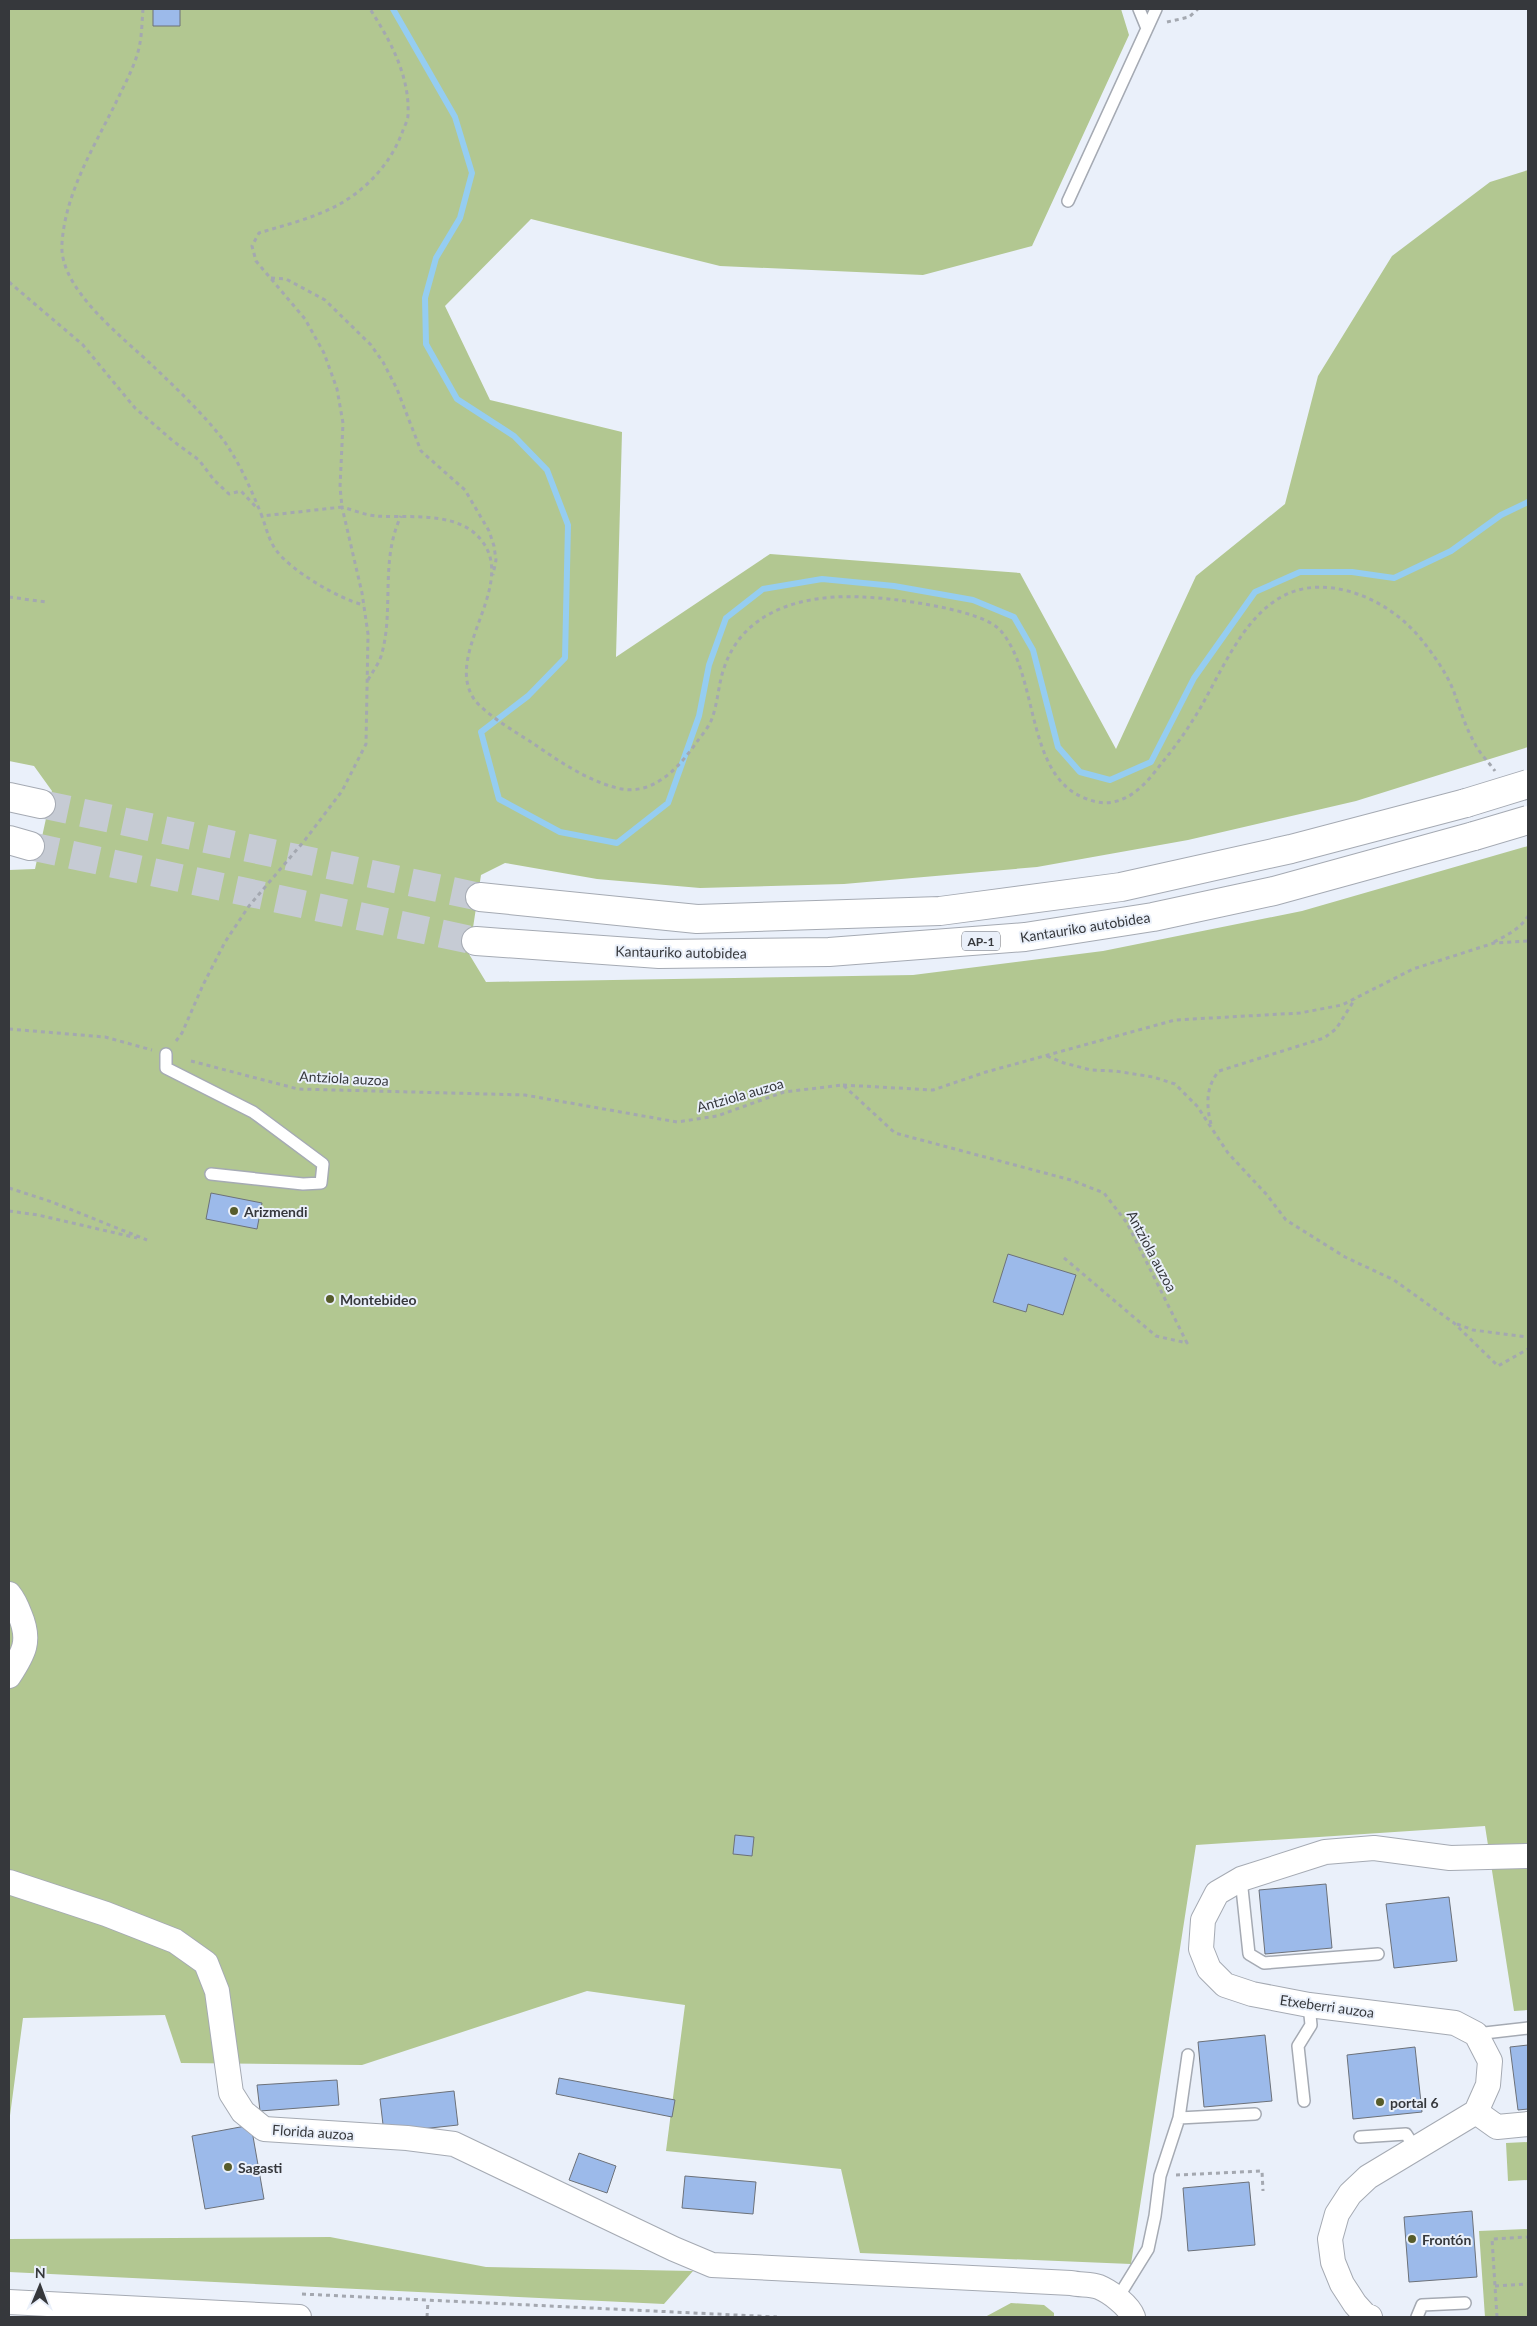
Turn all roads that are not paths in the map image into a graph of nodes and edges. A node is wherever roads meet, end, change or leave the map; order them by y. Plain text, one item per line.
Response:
1 (1138, 9) edge
2 (1156, 9) edge
3 (1146, 26) junction
4 (1068, 201) dead end
5 (1528, 784) edge
6 (9, 797) edge
7 (41, 804) tunnel mouth
8 (1528, 820) edge
9 (480, 898) tunnel mouth
10 (476, 942) tunnel mouth
11 (166, 1054) road end
12 (211, 1174) dead end
13 (9, 1594) edge
14 (9, 1676) edge
15 (1528, 1856) edge
16 (1241, 1879) junction
17 (9, 1882) edge
18 (1378, 1954) dead end
19 (1309, 2005) junction
20 (1528, 2028) edge
21 (1476, 2034) junction
22 (1188, 2055) dead end
23 (1304, 2102) dead end
24 (1476, 2112) junction
25 (1255, 2114) dead end
26 (1179, 2118) junction
27 (1528, 2124) edge
28 (1360, 2137) dead end
29 (1415, 2148) junction
30 (1117, 2299) junction
31 (9, 2302) edge
32 (1465, 2303) dead end
33 (299, 2317) edge
34 (1133, 2317) edge
35 (1370, 2317) edge
36 (1417, 2317) edge

1 - 3 lane
2 - 3 lane
3 - 4 lane
5 - 9 highway, bridge
6 - 7 highway
8 - 10 highway, Kantauriko autobidea / AP-1, bridge
11 - 12 lane
13 - 14 street
15 - 16 street, Etxeberri auzoa
16 - 18 lane
16 - 19 street, Etxeberri auzoa
17 - 30 street, Florida auzoa
19 - 21 street, Etxeberri auzoa
19 - 23 lane
20 - 21 lane
21 - 24 street
22 - 26 lane
24 - 27 street
24 - 29 street
25 - 26 lane
26 - 30 lane
28 - 29 lane
29 - 35 street
30 - 34 street, Florida auzoa
31 - 33 street
32 - 36 lane

